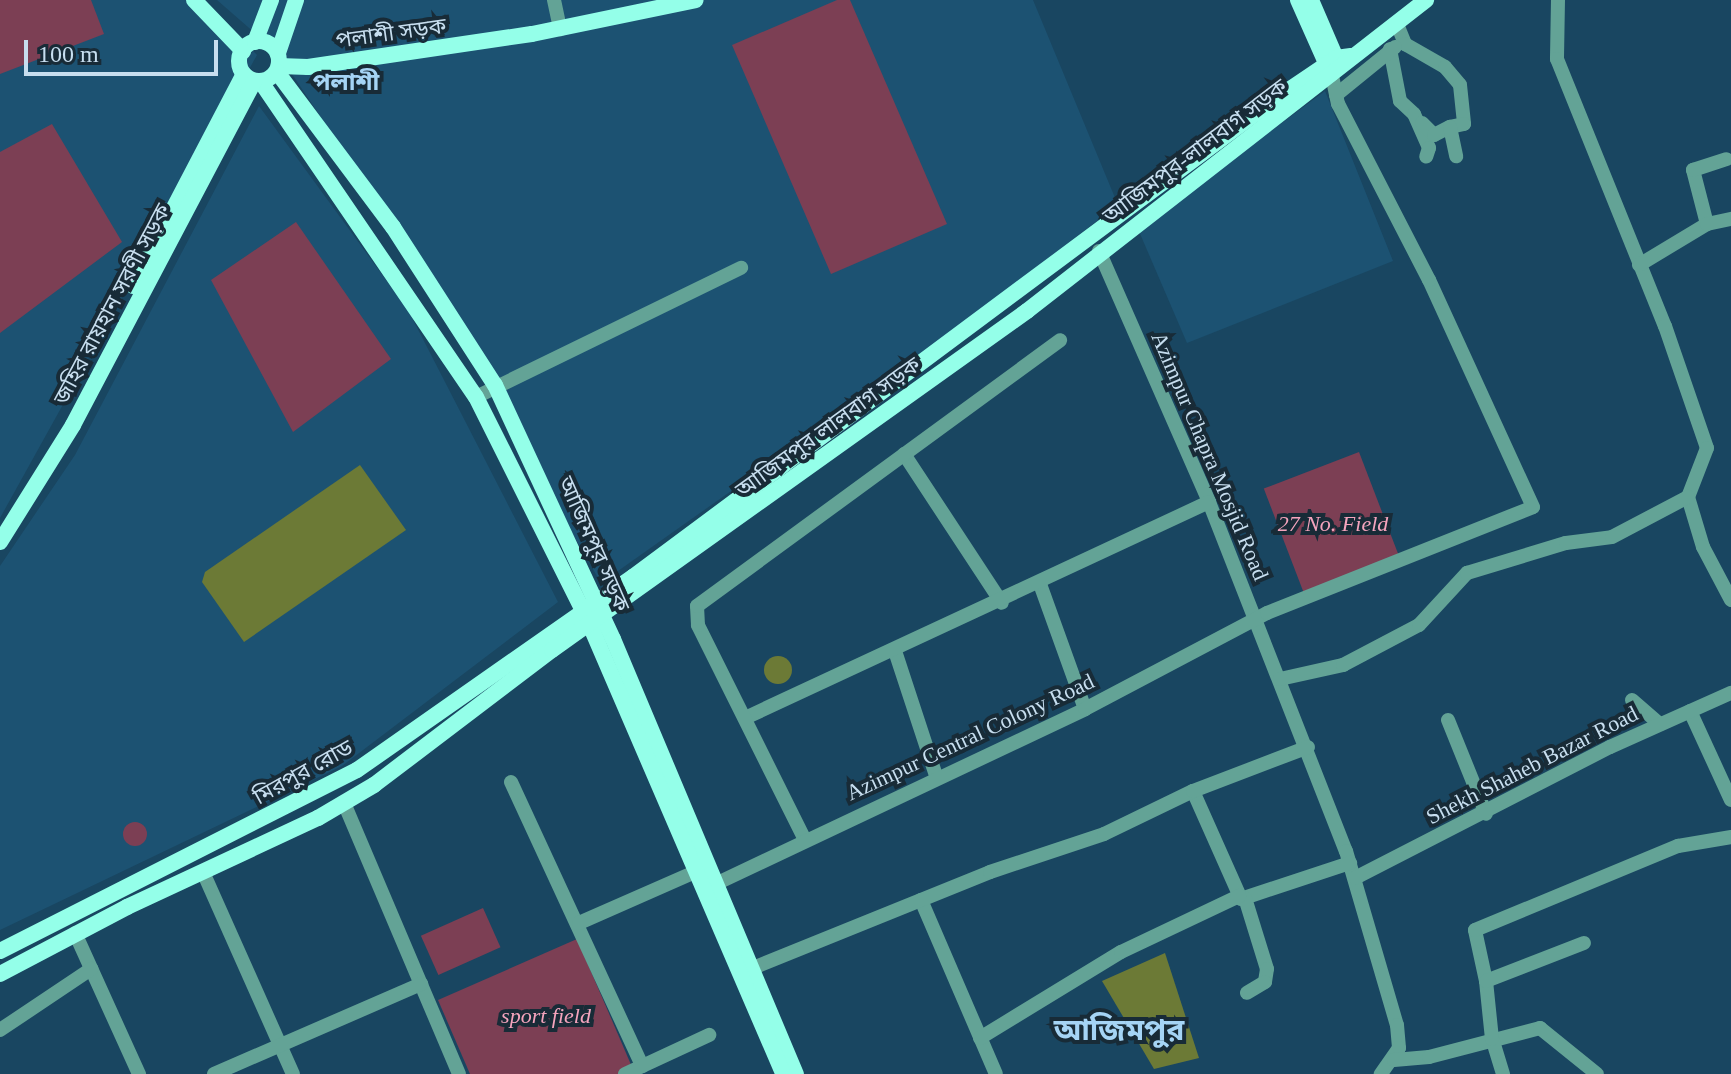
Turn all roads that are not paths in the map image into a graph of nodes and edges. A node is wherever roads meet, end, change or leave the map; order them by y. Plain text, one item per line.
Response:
1 (194, 0) edge
2 (271, 0) edge
3 (296, 0) edge
4 (554, 0) edge
5 (696, 0) edge
6 (1298, 0) edge
7 (1311, 0) edge
8 (1426, 0) edge
9 (1558, 0) edge
10 (1397, 24) junction
11 (560, 29) junction
12 (1405, 44) junction
13 (249, 46) junction
14 (1390, 49) junction
15 (278, 64) junction
16 (1337, 64) junction
17 (253, 79) junction
18 (1336, 95) junction
19 (1414, 114) junction
20 (1450, 127) junction
21 (1456, 156) dead end
22 (1426, 157) dead end
23 (1726, 159) dead end
24 (1731, 219) edge
25 (1707, 224) junction
26 (1099, 251) junction
27 (1639, 265) junction
28 (741, 268) dead end
29 (1065, 280) joint
30 (1060, 340) dead end
31 (495, 385) junction
32 (476, 397) junction
33 (904, 454) junction
34 (1688, 497) junction
35 (1209, 502) junction
36 (0, 524) edge
37 (0, 542) edge
38 (1040, 584) junction
39 (1731, 600) edge
40 (1002, 603) junction
41 (598, 610) junction
42 (1254, 620) junction
43 (895, 651) junction
44 (1280, 679) junction
45 (1731, 693) edge
46 (1632, 700) dead end
47 (1085, 709) junction
48 (1690, 711) junction
49 (745, 718) junction
50 (1448, 720) dead end
51 (1660, 724) junction
52 (1308, 747) junction
53 (936, 776) junction
54 (511, 782) dead end
55 (1193, 791) junction
56 (1731, 800) edge
57 (344, 803) junction
58 (1486, 814) junction
59 (1731, 837) edge
60 (805, 840) junction
61 (1350, 864) junction
62 (1384, 864) junction
63 (203, 872) junction
64 (695, 872) junction
65 (709, 887) junction
66 (1242, 897) junction
67 (921, 900) junction
68 (579, 923) junction
69 (75, 933) junction
70 (1584, 943) dead end
71 (0, 951) edge
72 (91, 969) junction
73 (744, 971) junction
74 (0, 974) edge
75 (1486, 981) junction
76 (421, 984) junction
77 (1247, 993) dead end
78 (0, 1030) edge
79 (709, 1035) dead end
80 (980, 1038) junction
81 (1492, 1039) junction
82 (280, 1045) junction
83 (1394, 1060) junction
84 (642, 1066) junction
85 (139, 1074) edge
86 (214, 1074) edge
87 (293, 1074) edge
88 (459, 1074) edge
89 (625, 1074) edge
90 (783, 1074) edge
91 (796, 1074) edge
92 (996, 1074) edge
93 (1381, 1074) edge
94 (1503, 1074) edge
95 (1597, 1074) edge

1 - 13 main road
2 - 13 main road
3 - 15 main road
4 - 11 street
5 - 11 main road, পলাশী সড়ক
6 - 16 main road
7 - 16 main road
8 - 10 main road, আজিমপুর-লালবাগ সড়ক
9 - 27 street
10 - 12 street
10 - 16 main road, আজিমপুর-লালবাগ সড়ক
11 - 15 main road, পলাশী সড়ক
12 - 14 street
12 - 20 street
13 - 15 main road
13 - 17 main road
14 - 18 street
14 - 19 street
15 - 17 main road
15 - 31 main road, আজিমপুর সড়ক
16 - 18 street
16 - 26 main road, আজিমপুর-লালবাগ সড়ক
16 - 41 main road
17 - 32 main road, আজিমপুর সড়ক
17 - 36 main road
17 - 37 main road, জহির রায়হান সরণী সড়ক
18 - 42 street, Azimpur Central Colony Road
19 - 20 street
19 - 22 street
20 - 21 street
23 - 25 street
24 - 25 street
25 - 27 street
26 - 29 main road, আজিমপুর-লালবাগ সড়ক
26 - 35 street, Azimpur Chapra Mosjid Road
27 - 34 street
28 - 31 street
29 - 41 main road, আজিমপুর লালবাগ সড়ক
30 - 33 street
31 - 32 street
31 - 41 main road, আজিমপুর সড়ক
32 - 41 main road, আজিমপুর সড়ক
33 - 40 street
33 - 49 street
34 - 39 street
34 - 44 street
35 - 38 street
35 - 42 street, Azimpur Chapra Mosjid Road
38 - 40 street
38 - 47 street
40 - 43 street
41 - 57 main road, মিরপুর রোড
41 - 64 main road, আজিমপুর সড়ক
41 - 65 main road, আজিমপুর সড়ক
41 - 71 main road, মিরপুর রোড
42 - 44 street, Azimpur Chapra Mosjid Road
42 - 47 street, Azimpur Central Colony Road
43 - 49 street
43 - 53 street
44 - 52 street, Azimpur Chapra Mosjid Road
45 - 48 street, Shekh Shaheb Bazar Road
46 - 51 street
47 - 53 street, Azimpur Central Colony Road
48 - 51 street, Shekh Shaheb Bazar Road
48 - 56 street
49 - 60 street
50 - 58 street
51 - 58 street, Shekh Shaheb Bazar Road
52 - 55 street
52 - 61 street, Azimpur Chapra Mosjid Road
53 - 60 street, Azimpur Central Colony Road
54 - 68 street
55 - 66 street
55 - 67 street
57 - 63 main road, মিরপুর রোড
57 - 76 street
58 - 62 street, Shekh Shaheb Bazar Road
59 - 75 street
60 - 65 street, Azimpur Central Colony Road
61 - 62 street, Shekh Shaheb Bazar Road
61 - 62 street
61 - 66 street, Shekh Shaheb Bazar Road
61 - 83 street, Azimpur Chapra Mosjid Road
63 - 69 main road, মিরপুর রোড
63 - 82 street
64 - 65 main road, আজিমপুর সড়ক
64 - 68 street
65 - 73 main road, আজিমপুর সড়ক
66 - 77 street
66 - 80 street, Shekh Shaheb Bazar Road
67 - 73 street
67 - 80 street
68 - 84 street
69 - 72 street
69 - 74 main road, মিরপুর রোড
70 - 75 street
72 - 78 street
72 - 85 street
73 - 90 main road, আজিমপুর সড়ক
73 - 91 main road, আজিমপুর সড়ক
75 - 81 street
76 - 82 street
76 - 88 street
79 - 84 street
80 - 92 street
81 - 83 street
81 - 94 street
81 - 95 street
82 - 86 street
82 - 87 street
83 - 93 street
84 - 89 street

